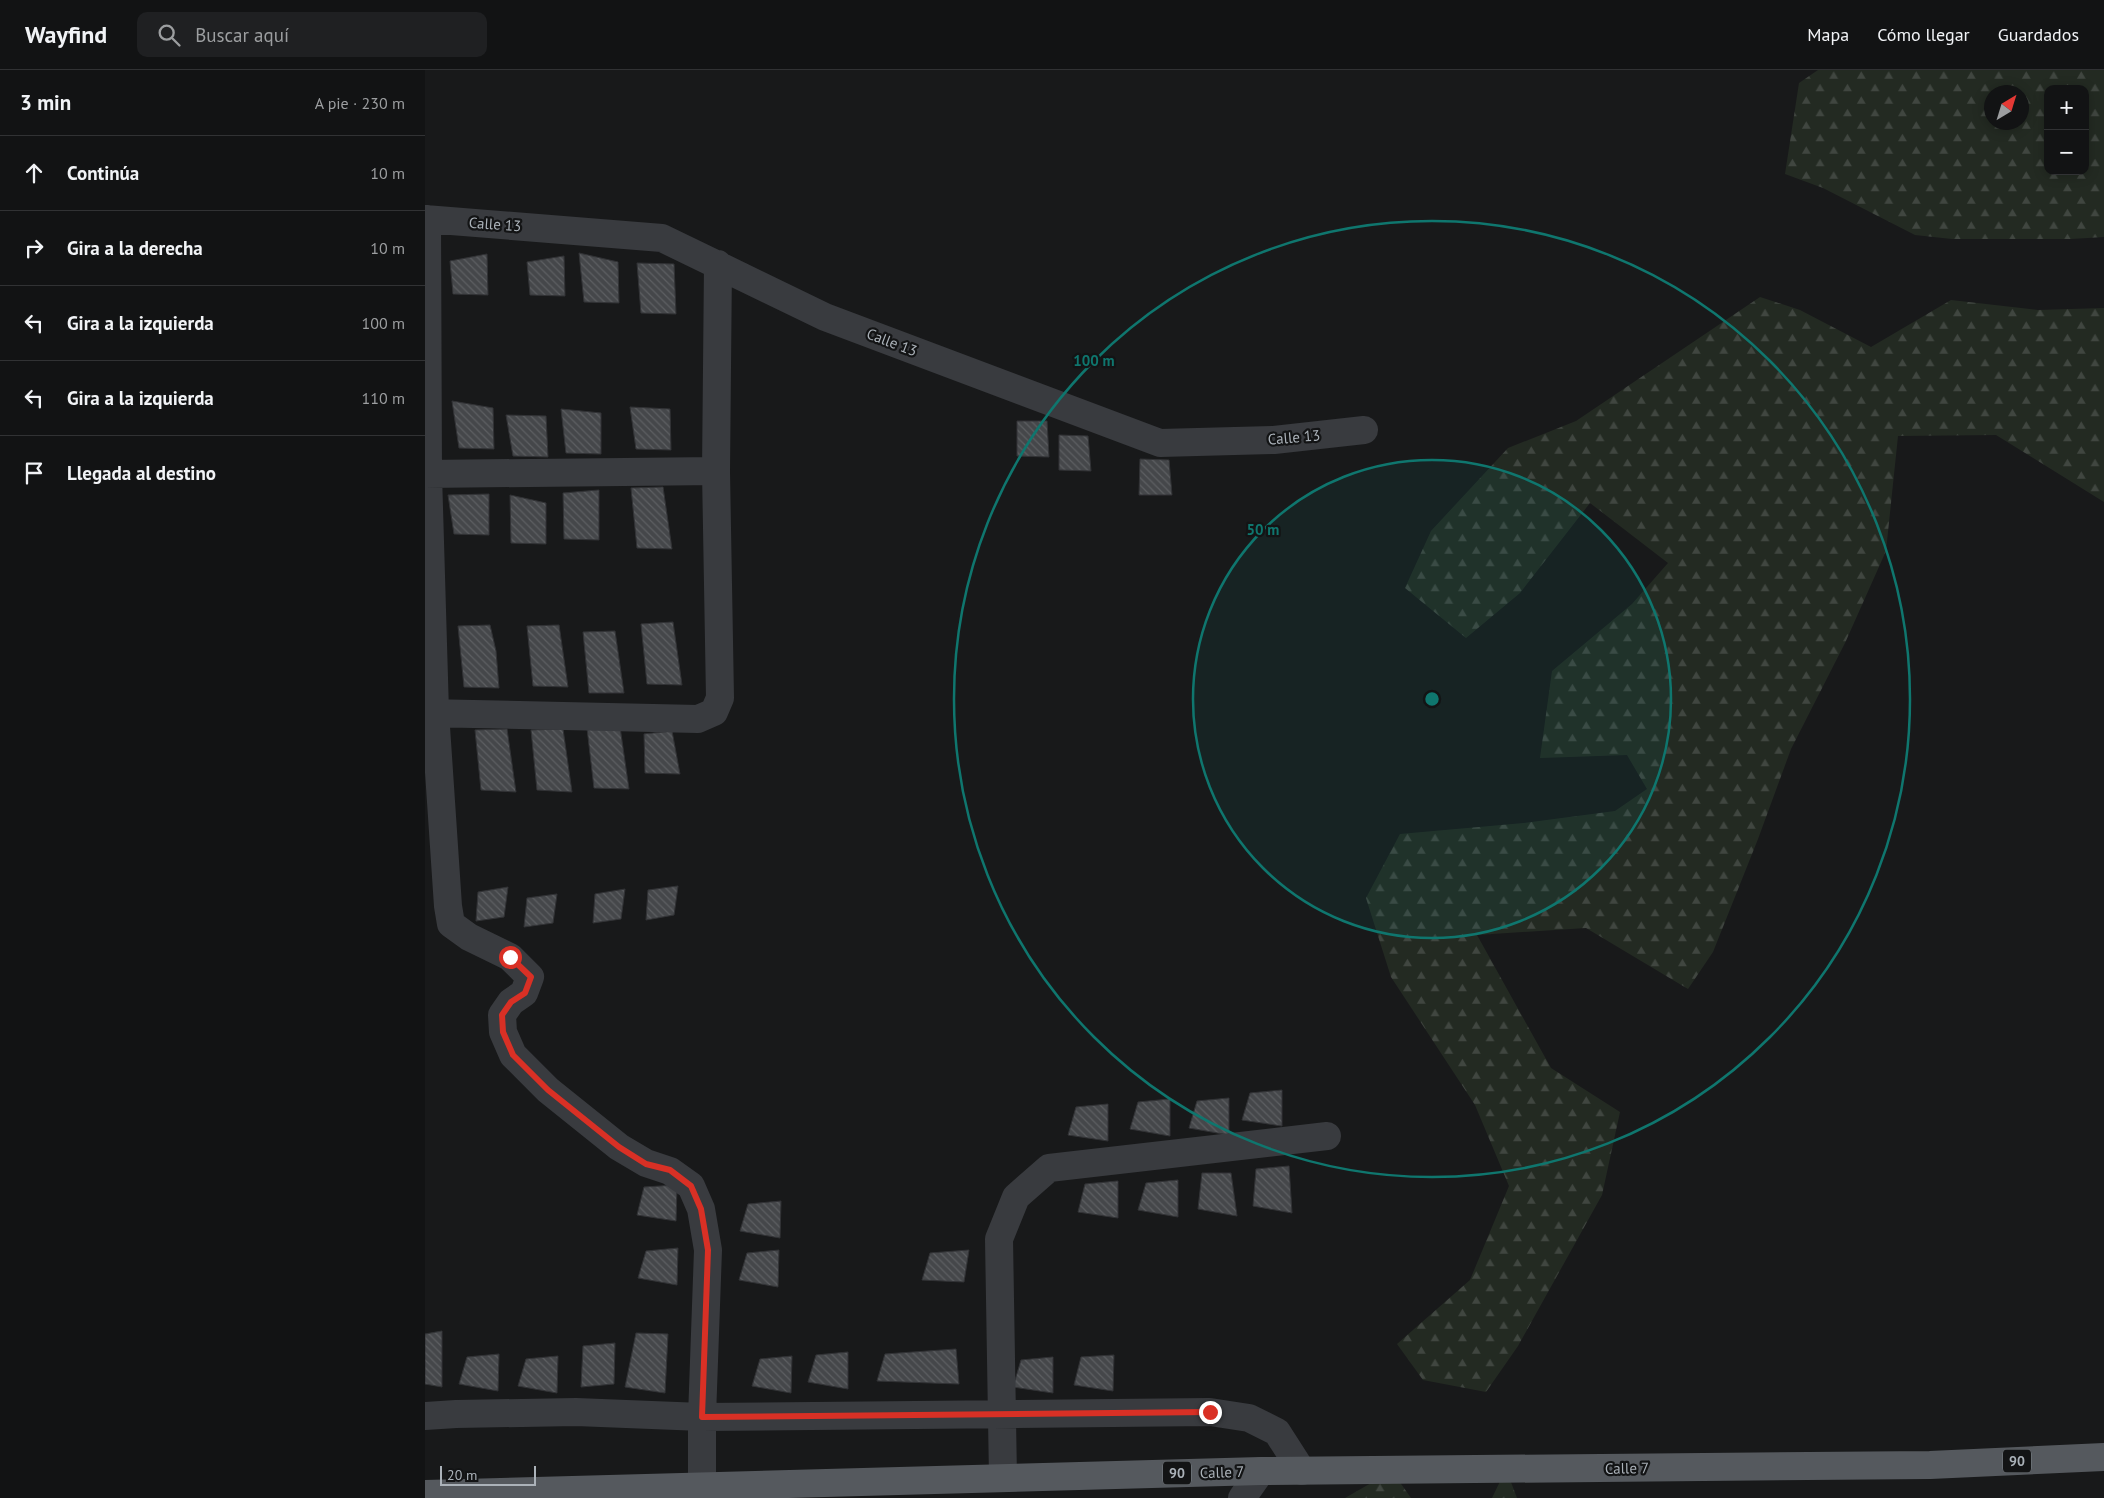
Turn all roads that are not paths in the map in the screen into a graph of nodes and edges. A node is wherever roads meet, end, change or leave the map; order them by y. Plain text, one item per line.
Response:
1 (426, 219) edge
2 (718, 264) junction
3 (1364, 430) dead end
4 (717, 471) junction
5 (427, 474) edge
6 (430, 712) edge
7 (1327, 1136) dead end
8 (1002, 1414) junction
9 (425, 1416) edge
10 (702, 1417) junction
11 (2104, 1457) edge
12 (1261, 1471) junction
13 (1303, 1471) junction
14 (1003, 1478) junction
15 (702, 1488) junction
16 (425, 1494) edge
17 (1242, 1498) edge

1 - 2 street, Calle 13
1 - 5 street
2 - 3 street, Calle 13
2 - 4 street
4 - 5 street
4 - 6 street
5 - 6 street
6 - 10 street
7 - 8 street
8 - 10 street
8 - 13 street
8 - 14 street
9 - 10 street
10 - 15 street
11 - 13 main road, Calle 7 / 90
12 - 13 main road, Calle 7 / 90
12 - 14 main road, Calle 7 / 90
12 - 17 street
14 - 15 main road, Calle 7 / 90
15 - 16 main road, Calle 7 / 90

